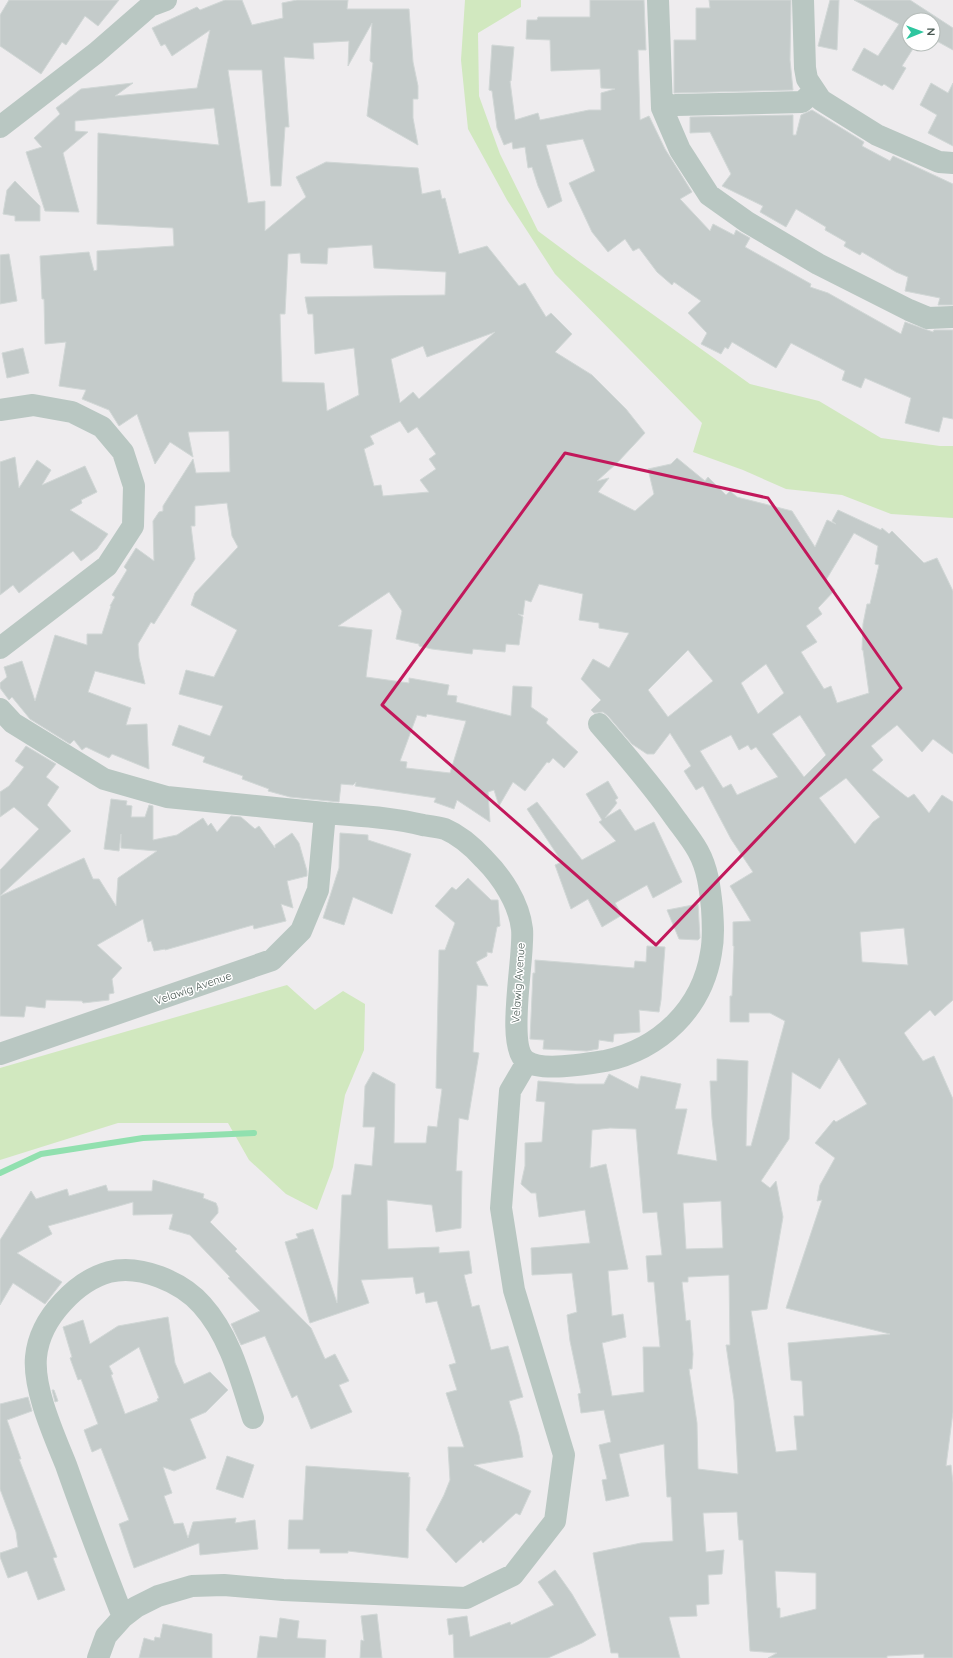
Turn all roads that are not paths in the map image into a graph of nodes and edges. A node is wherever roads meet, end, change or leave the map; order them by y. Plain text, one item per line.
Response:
1 (166, 0) edge
2 (658, 0) edge
3 (803, 0) edge
4 (814, 91) junction
5 (662, 108) junction
6 (0, 128) edge
7 (953, 163) edge
8 (953, 316) edge
9 (0, 410) edge
10 (0, 648) edge
11 (0, 709) edge
12 (599, 724) dead end
13 (325, 813) junction
14 (0, 1054) edge
15 (527, 1062) junction
16 (253, 1418) dead end
17 (123, 1617) junction
18 (98, 1658) edge

1 - 6 street
2 - 5 street
3 - 4 street
4 - 5 street
4 - 7 street
5 - 8 street
9 - 10 street
11 - 13 street
12 - 15 street
13 - 14 street, Velawig Avenue
13 - 15 street, Velawig Avenue
15 - 17 street
16 - 17 street
17 - 18 street

